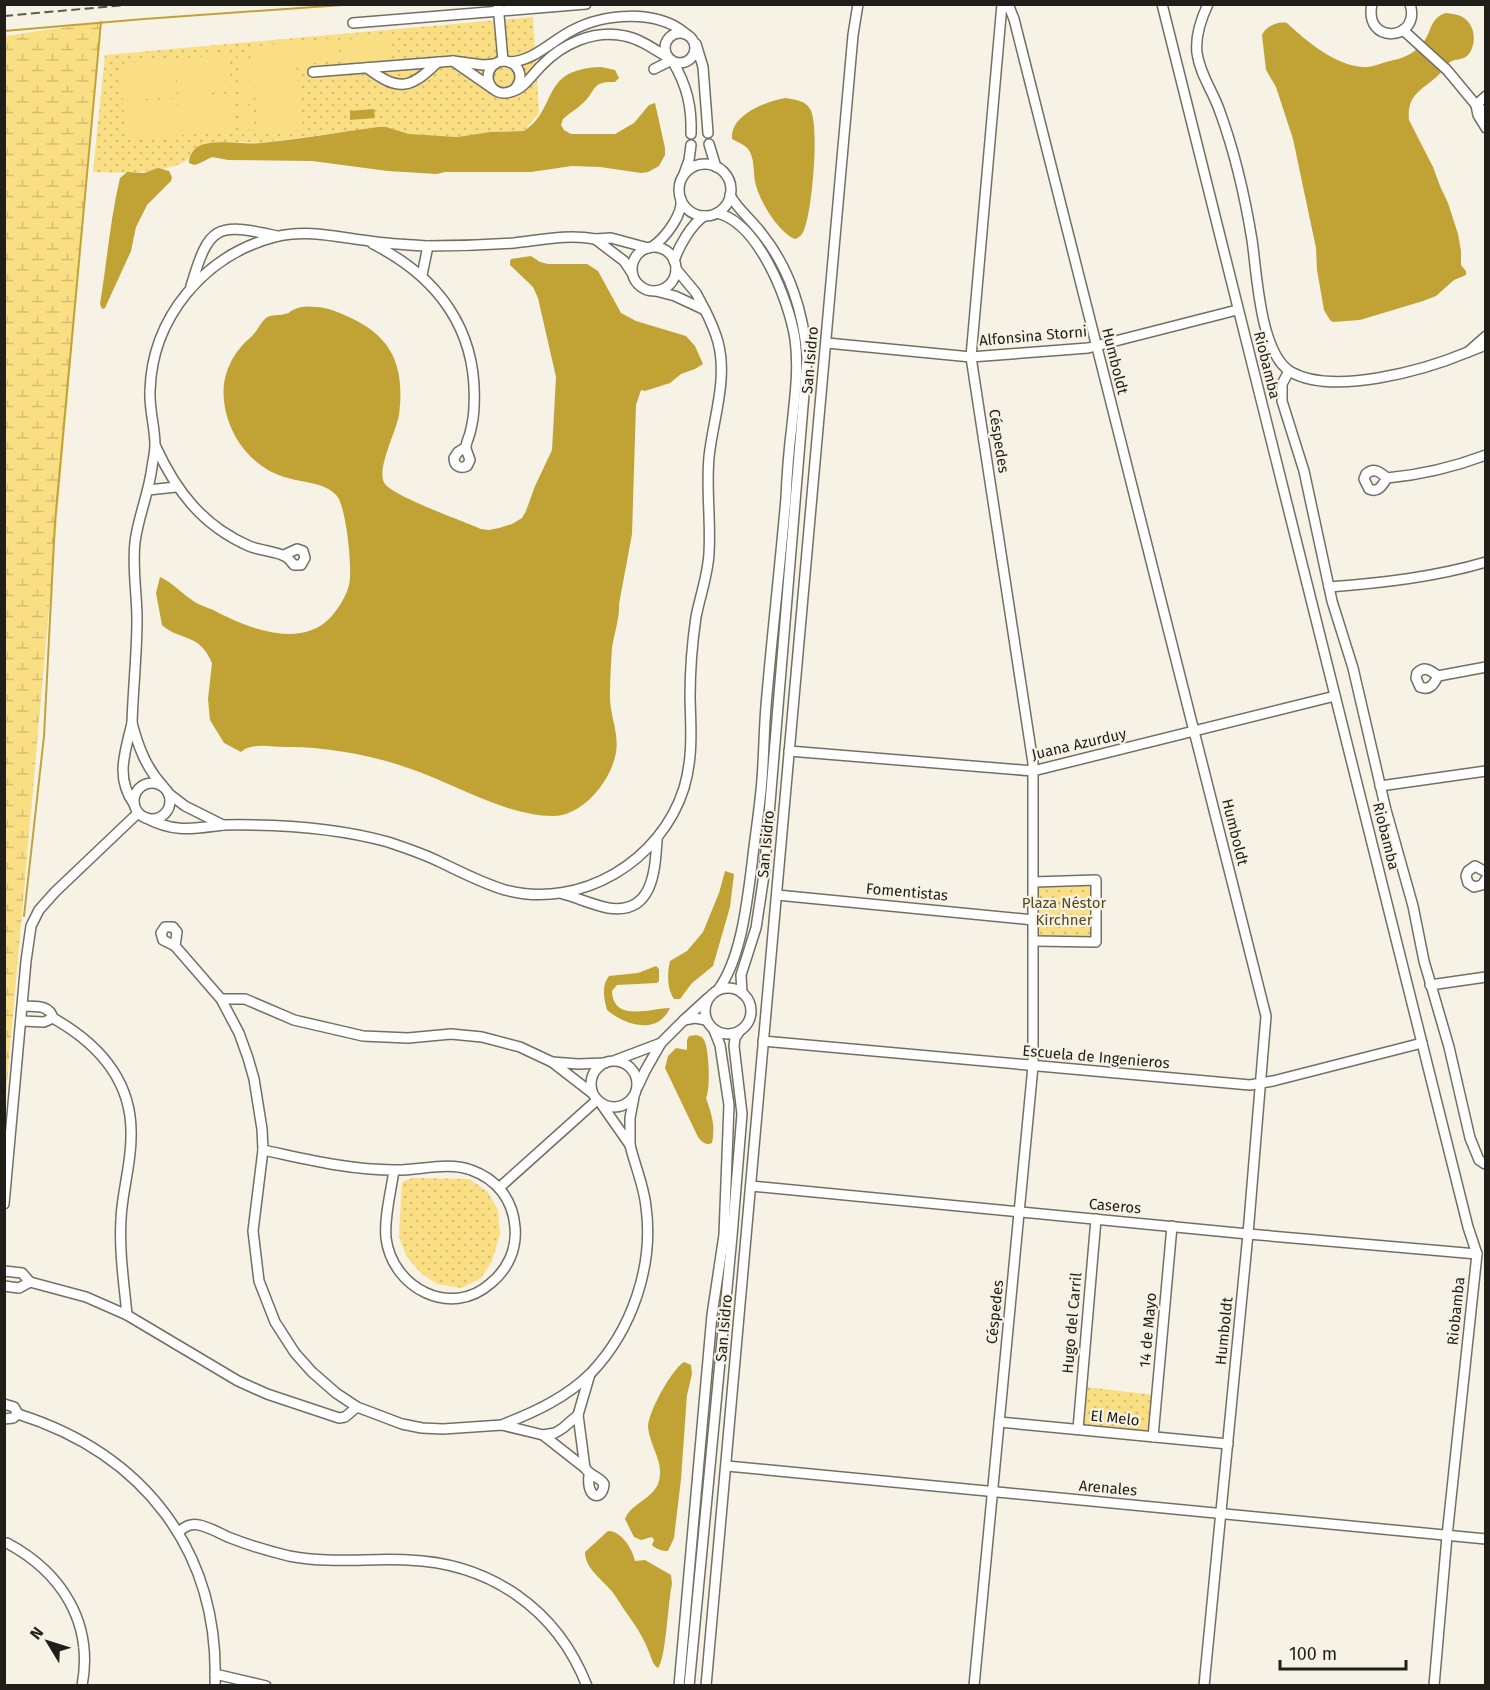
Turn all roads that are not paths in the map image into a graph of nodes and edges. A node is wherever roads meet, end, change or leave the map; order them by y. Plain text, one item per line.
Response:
1 (586, 4) edge
2 (858, 4) edge
3 (1002, 4) edge
4 (1008, 4) edge
5 (1162, 4) edge
6 (1208, 4) edge
7 (1372, 4) edge
8 (1410, 4) edge
9 (499, 8) edge
10 (353, 22) dead end
11 (1403, 30) junction
12 (689, 37) junction
13 (670, 60) junction
14 (453, 61) junction
15 (438, 62) junction
16 (502, 62) junction
17 (367, 68) junction
18 (654, 69) dead end
19 (313, 72) dead end
20 (495, 90) junction
21 (510, 92) junction
22 (1485, 96) edge
23 (1476, 105) junction
24 (1485, 113) edge
25 (707, 115) junction
26 (692, 117) junction
27 (1485, 128) edge
28 (708, 133) dead end
29 (691, 134) dead end
30 (709, 144) dead end
31 (692, 145) dead end
32 (716, 167) junction
33 (683, 175) junction
34 (730, 195) junction
35 (681, 199) junction
36 (717, 213) junction
37 (704, 216) junction
38 (279, 236) junction
39 (595, 238) junction
40 (368, 241) junction
41 (428, 246) junction
42 (650, 248) junction
43 (675, 265) junction
44 (422, 274) junction
45 (634, 277) junction
46 (190, 288) junction
47 (653, 291) junction
48 (705, 310) junction
49 (1237, 310) junction
50 (1485, 336) edge
51 (827, 343) junction
52 (1485, 345) edge
53 (1096, 346) junction
54 (1468, 352) junction
55 (970, 357) junction
56 (1290, 371) junction
57 (802, 373) junction
58 (155, 445) junction
59 (466, 447) dead end
60 (1485, 455) edge
61 (1387, 478) dead end
62 (176, 487) junction
63 (148, 490) junction
64 (284, 555) dead end
65 (1485, 562) edge
66 (786, 564) junction
67 (1329, 587) junction
68 (1485, 667) edge
69 (1438, 676) dead end
70 (1335, 696) junction
71 (132, 723) junction
72 (1194, 731) junction
73 (789, 751) junction
74 (763, 757) junction
75 (773, 758) junction
76 (1033, 771) junction
77 (1485, 771) edge
78 (1380, 786) junction
79 (165, 789) junction
80 (139, 811) junction
81 (223, 825) junction
82 (657, 840) junction
83 (1485, 872) edge
84 (1485, 879) edge
85 (1034, 882) junction
86 (563, 894) junction
87 (777, 895) junction
88 (1034, 920) junction
89 (1034, 941) junction
90 (175, 946) dead end
91 (1485, 978) edge
92 (1430, 985) junction
93 (715, 993) junction
94 (742, 993) junction
95 (221, 999) junction
96 (23, 1006) junction
97 (38, 1007) junction
98 (53, 1018) junction
99 (684, 1020) junction
100 (706, 1020) junction
101 (22, 1021) junction
102 (38, 1022) junction
103 (714, 1030) junction
104 (739, 1032) junction
105 (763, 1041) junction
106 (661, 1042) junction
107 (1422, 1043) junction
108 (552, 1062) junction
109 (608, 1062) junction
110 (1033, 1066) junction
111 (1261, 1084) junction
112 (636, 1093) junction
113 (596, 1099) junction
114 (630, 1145) junction
115 (263, 1150) junction
116 (1485, 1165) edge
117 (394, 1170) junction
118 (751, 1186) junction
119 (500, 1187) junction
120 (4, 1204) edge
121 (1020, 1212) junction
122 (1096, 1219) junction
123 (1172, 1226) junction
124 (1248, 1234) junction
125 (1485, 1247) edge
126 (726, 1254) junction
127 (1477, 1254) junction
128 (1485, 1266) edge
129 (9, 1272) edge
130 (30, 1282) junction
131 (9, 1286) edge
132 (127, 1315) junction
133 (590, 1374) junction
134 (4, 1404) edge
135 (357, 1407) junction
136 (18, 1414) junction
137 (578, 1415) junction
138 (4, 1419) edge
139 (999, 1422) junction
140 (502, 1425) junction
141 (1078, 1429) junction
142 (543, 1435) junction
143 (1153, 1437) junction
144 (1228, 1444) junction
145 (727, 1466) junction
146 (992, 1492) junction
147 (1220, 1514) junction
148 (178, 1532) junction
149 (1447, 1536) junction
150 (1485, 1539) edge
151 (5, 1542) edge
152 (215, 1674) junction
153 (82, 1686) edge
154 (214, 1686) edge
155 (266, 1686) edge
156 (587, 1686) edge
157 (679, 1686) edge
158 (689, 1686) edge
159 (706, 1686) edge
160 (974, 1686) edge
161 (1204, 1686) edge
162 (1434, 1686) edge

1 - 9 street
2 - 51 street, San Isidro
3 - 55 street, Céspedes
4 - 53 street, Humboldt
5 - 49 street, Riobamba
6 - 56 street
7 - 11 street
8 - 11 street
9 - 10 street
9 - 16 street
11 - 23 street
12 - 13 street
12 - 13 street
12 - 16 street
12 - 25 street
13 - 18 street
13 - 21 street
13 - 26 street
14 - 15 street
14 - 16 street
14 - 20 street
15 - 17 street
15 - 17 street
16 - 20 street
16 - 21 street
17 - 19 street
20 - 21 street
22 - 23 street
23 - 24 street
23 - 27 street
25 - 26 street
25 - 28 street
26 - 29 street
30 - 32 street
31 - 33 street
32 - 33 street
32 - 34 street
33 - 35 street
34 - 36 street
34 - 57 street
35 - 37 street
35 - 42 street
36 - 37 street
36 - 57 street
37 - 43 street
38 - 40 street
38 - 46 street
38 - 46 street
39 - 41 street
39 - 42 street
39 - 45 street
40 - 41 street
40 - 44 street
41 - 44 street
42 - 43 street
42 - 45 street
43 - 47 street
43 - 48 street
44 - 59 street
45 - 47 street
46 - 58 street
47 - 48 street
48 - 82 street
49 - 53 street, Alfonsina Storni
49 - 70 street, Riobamba
50 - 54 street
51 - 55 street, Alfonsina Storni
51 - 73 street, San Isidro
52 - 54 street
53 - 55 street, Alfonsina Storni
53 - 72 street, Humboldt
54 - 56 street
55 - 76 street, Céspedes
56 - 67 street
57 - 66 street
58 - 62 street
58 - 63 street
60 - 61 street
62 - 63 street
62 - 64 street
63 - 71 street
65 - 67 street
66 - 74 street
66 - 75 street
67 - 78 street
68 - 69 street
70 - 72 street, Juana Azurduy
70 - 107 street, Riobamba
71 - 79 street
71 - 80 street
72 - 76 street, Juana Azurduy
72 - 111 street, Humboldt
73 - 76 street, Juana Azurduy
73 - 87 street, San Isidro
74 - 75 street
74 - 93 street
75 - 94 street
76 - 85 street, Céspedes
77 - 78 street
78 - 92 street
79 - 80 street
79 - 80 street
79 - 81 street
80 - 81 street
80 - 96 street
81 - 86 street
82 - 86 street
82 - 86 street
83 - 84 street
85 - 88 street, Céspedes
85 - 89 street
87 - 88 street, Fomentistas
87 - 105 street, San Isidro
88 - 89 street, Céspedes
89 - 110 street, Céspedes
90 - 95 street
91 - 92 street
92 - 116 street
93 - 94 street
93 - 99 street
93 - 100 street
94 - 104 street
95 - 108 street
95 - 115 street
96 - 97 street
96 - 101 street
97 - 98 street
97 - 102 street
98 - 102 street
98 - 132 street
99 - 100 street
99 - 106 street
100 - 103 street
101 - 102 street
101 - 120 street
103 - 104 street
103 - 126 street
104 - 126 street
105 - 110 street, Escuela de Ingenieros
105 - 118 street, San Isidro
106 - 109 street
106 - 112 street
107 - 111 street, Escuela de Ingenieros
107 - 127 street, Riobamba
108 - 109 street
108 - 113 street
109 - 112 street
109 - 113 street
110 - 111 street, Escuela de Ingenieros
110 - 121 street, Céspedes
111 - 124 street, Humboldt
112 - 113 street
112 - 114 street
113 - 114 street
113 - 119 street
114 - 133 street
115 - 117 street
115 - 135 street
117 - 119 street
117 - 119 street
118 - 121 street, Caseros
118 - 145 street, San Isidro
121 - 122 street, Caseros
121 - 139 street, Céspedes
122 - 123 street, Caseros
122 - 141 street, Hugo del Carril
123 - 124 street, Caseros
123 - 143 street, 14 de Mayo
124 - 127 street, Caseros
124 - 144 street, Humboldt
125 - 127 street
126 - 157 street
126 - 158 street
127 - 128 street
127 - 149 street, Riobamba
129 - 130 street
129 - 131 street
130 - 131 street
130 - 132 street
132 - 135 street
133 - 137 street
133 - 140 street
134 - 136 street
135 - 140 street
136 - 138 street
136 - 148 street
137 - 142 street
137 - 142 street
139 - 141 street, El Melo
139 - 146 street, Céspedes
140 - 142 street
141 - 143 street, El Melo
143 - 144 street, El Melo
144 - 147 street, Humboldt
145 - 146 street, Arenales
145 - 159 street, San Isidro
146 - 147 street, Arenales
146 - 160 street, Céspedes
147 - 149 street, Arenales
147 - 161 street, Humboldt
148 - 152 street
148 - 156 street
149 - 150 street, Arenales
149 - 162 street, Riobamba
151 - 153 street
152 - 154 street
152 - 155 street

